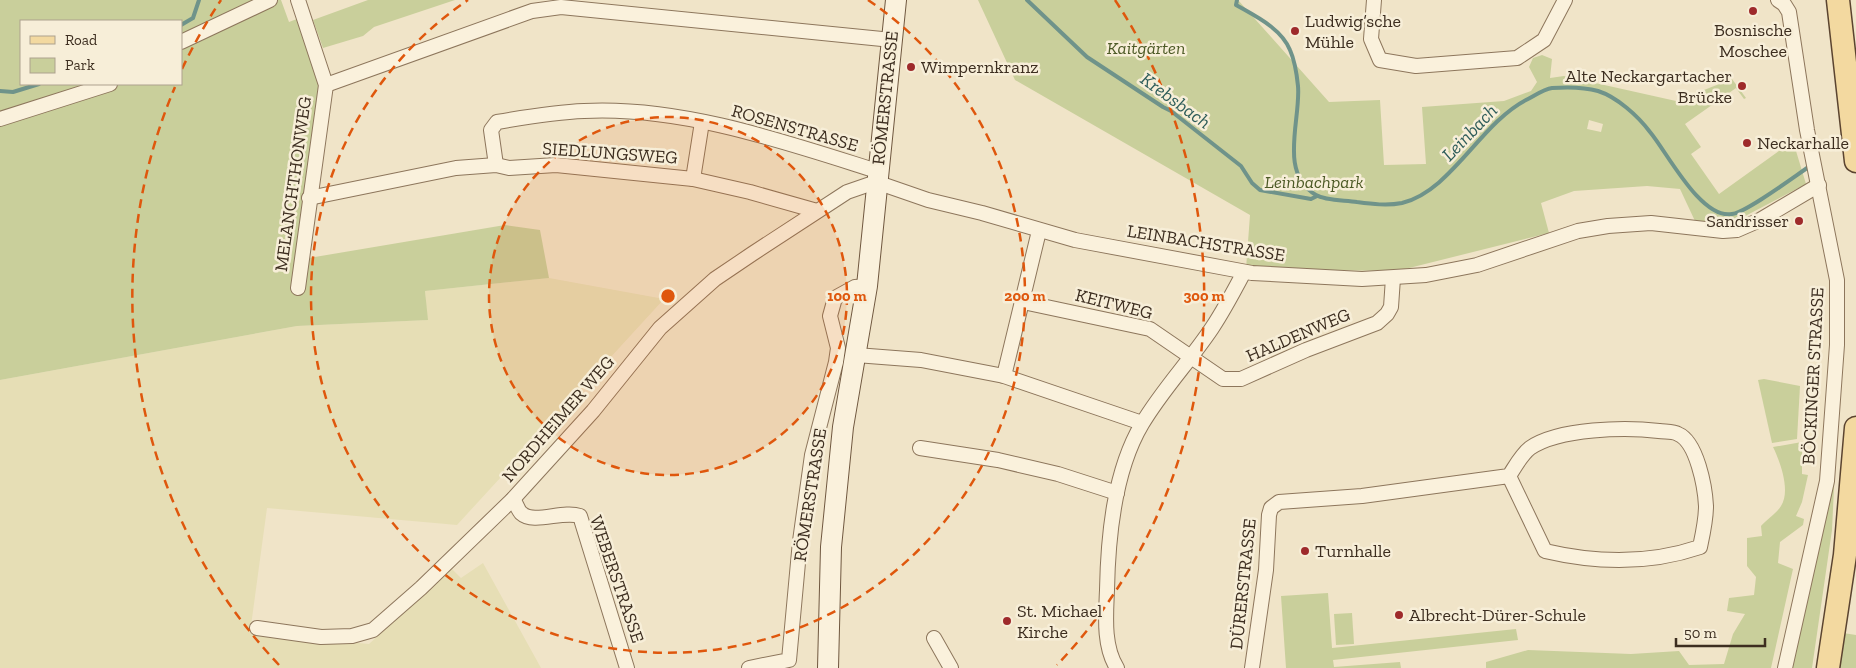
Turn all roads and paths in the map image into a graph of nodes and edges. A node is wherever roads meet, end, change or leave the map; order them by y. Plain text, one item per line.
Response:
1 (270, 0) edge
2 (298, 0) edge
3 (896, 0) edge
4 (1374, 0) edge
5 (1565, 0) edge
6 (1838, 0) edge
7 (1786, 1) edge
8 (892, 40) junction
9 (182, 42) edge
10 (107, 85) edge
11 (326, 85) junction
12 (0, 119) edge
13 (702, 122) junction
14 (1856, 161) edge
15 (496, 165) junction
16 (877, 177) junction
17 (693, 179) junction
18 (1818, 181) junction
19 (309, 198) junction
20 (817, 211) junction
21 (1039, 231) junction
22 (1244, 272) junction
23 (1393, 278) junction
24 (867, 286) junction
25 (298, 288) dead end
26 (1023, 302) junction
27 (856, 355) junction
28 (1190, 356) junction
29 (1004, 376) junction
30 (1142, 423) junction
31 (1856, 428) edge
32 (920, 448) dead end
33 (1509, 476) junction
34 (1117, 493) junction
35 (513, 499) junction
36 (257, 628) dead end
37 (934, 638) dead end
38 (947, 666) edge
39 (627, 668) edge
40 (749, 668) edge
41 (828, 668) edge
42 (1117, 668) edge
43 (1252, 668) edge
44 (1785, 668) edge
45 (1828, 668) edge

1 - 9 street
2 - 11 street, MELANCHTHONWEG
3 - 8 main road, RÖMERSTRASSE
4 - 5 street
6 - 14 main road
7 - 18 street, BÖCKINGER STRASSE
8 - 11 street
8 - 16 main road, RÖMERSTRASSE
10 - 12 street
11 - 19 street, MELANCHTHONWEG
13 - 15 street, ROSENSTRASSE
13 - 16 street, ROSENSTRASSE
13 - 17 street
15 - 17 street, SIEDLUNGSWEG
15 - 19 street, SIEDLUNGSWEG
16 - 20 street, NORDHEIMER WEG
16 - 21 street, LEINBACHSTRASSE
16 - 24 main road, RÖMERSTRASSE
17 - 20 street, SIEDLUNGSWEG
18 - 23 street, LEINBACHSTRASSE
18 - 44 street, BÖCKINGER STRASSE
19 - 25 street, MELANCHTHONWEG
20 - 35 street, NORDHEIMER WEG
21 - 22 street, LEINBACHSTRASSE
21 - 26 street
22 - 23 street, LEINBACHSTRASSE
22 - 28 street
23 - 28 street, HALDENWEG
24 - 27 main road, RÖMERSTRASSE
24 - 40 street, RÖMERSTRASSE
26 - 28 street, KEITWEG
26 - 29 street
27 - 29 street
27 - 41 main road, RÖMERSTRASSE
28 - 30 street
29 - 30 street
30 - 34 street
31 - 45 main road
32 - 34 street
33 - 33 street
33 - 43 street, DÜRERSTRASSE
34 - 42 street
35 - 36 street, NORDHEIMER WEG
35 - 39 street, WEBERSTRASSE
37 - 38 street

